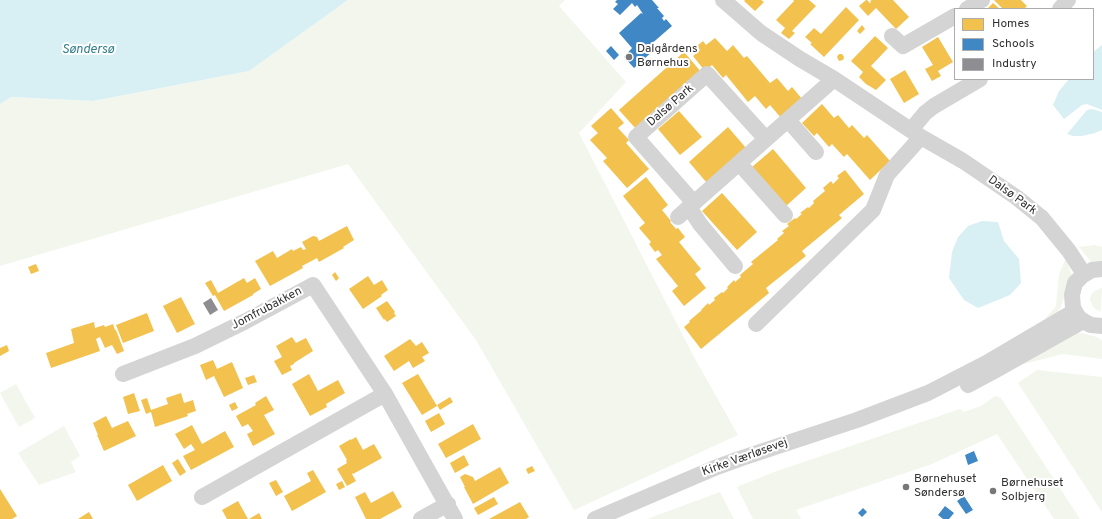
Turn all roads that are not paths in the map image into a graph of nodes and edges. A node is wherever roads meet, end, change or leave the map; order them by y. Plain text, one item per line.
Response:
1 (723, 0) edge
2 (982, 0) edge
3 (1068, 0) edge
4 (969, 8) edge
5 (1061, 8) edge
6 (954, 17) edge
7 (892, 36) dead end
8 (834, 79) junction
9 (978, 80) edge
10 (788, 120) junction
11 (916, 134) junction
12 (766, 139) junction
13 (816, 152) dead end
14 (739, 162) junction
15 (687, 209) junction
16 (784, 215) dead end
17 (735, 266) dead end
18 (1102, 269) edge
19 (1084, 274) junction
20 (1079, 316) junction
21 (756, 324) dead end
22 (1102, 326) edge
23 (123, 374) dead end
24 (385, 394) junction
25 (202, 497) dead end
26 (448, 504) junction
27 (421, 519) edge
28 (455, 519) edge
29 (595, 519) edge

1 - 8 street, Dalsø Park
2 - 4 street
3 - 5 street
6 - 7 street
8 - 10 street
8 - 11 street, Dalsø Park
9 - 11 street
10 - 12 street
10 - 13 street
11 - 19 street, Dalsø Park
11 - 21 street
12 - 14 street
12 - 15 street, Dalsø Park
14 - 15 street
14 - 16 street
15 - 17 street, Dalsø Park
18 - 19 street
19 - 20 street
20 - 22 street
20 - 29 street, Kirke Værløsevej
23 - 24 street, Jomfrubakken
24 - 25 street
24 - 26 street, Jomfrubakken
26 - 27 street
26 - 28 street, Jomfrubakken

